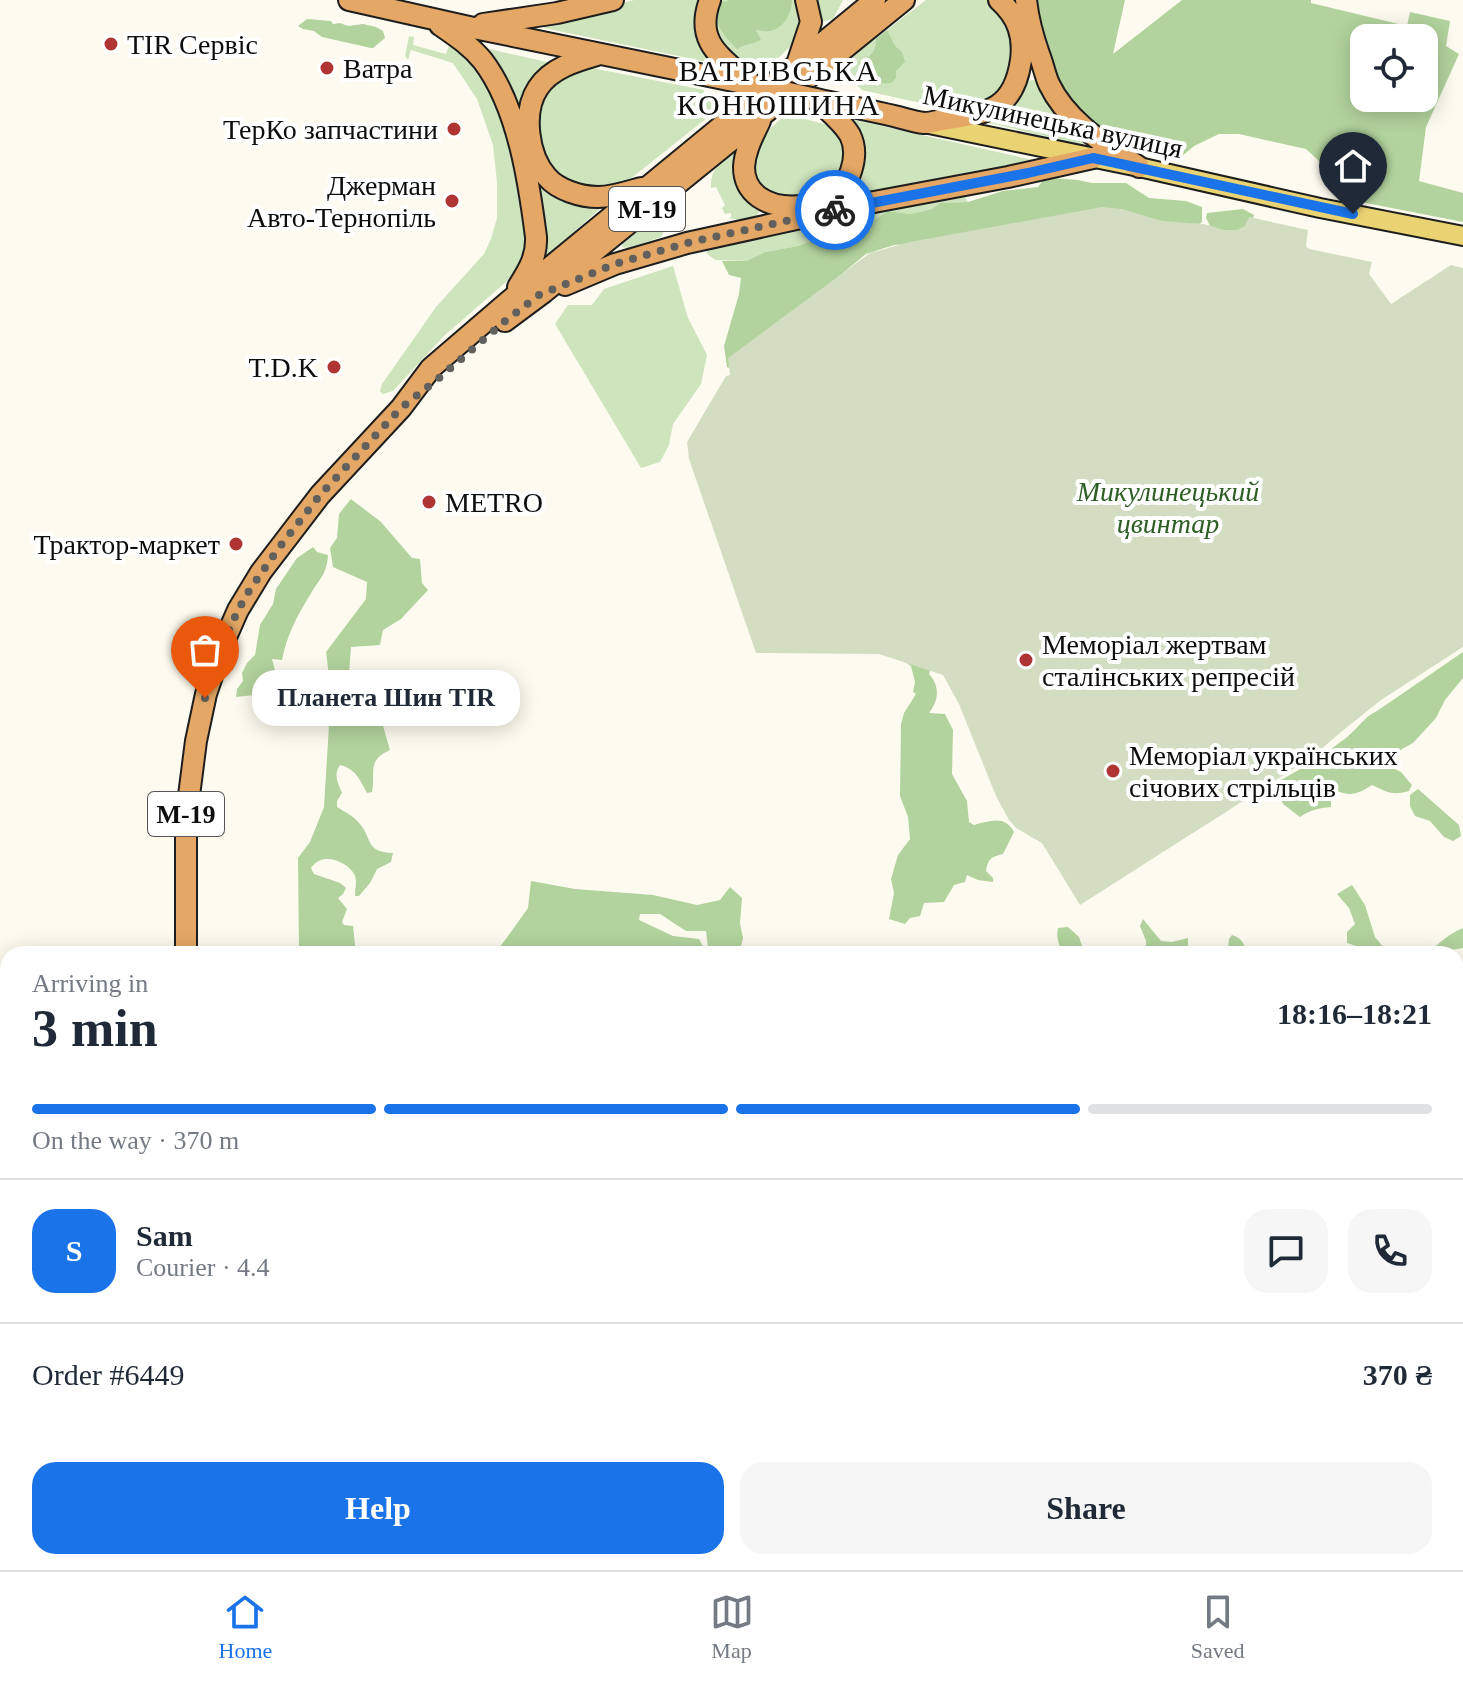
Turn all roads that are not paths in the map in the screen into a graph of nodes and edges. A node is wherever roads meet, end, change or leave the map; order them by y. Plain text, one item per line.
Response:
1 (349, 0) edge
2 (613, 0) edge
3 (710, 0) edge
4 (806, 0) edge
5 (999, 0) edge
6 (1026, 0) edge
7 (896, 2) edge
8 (429, 18) junction
9 (469, 27) junction
10 (602, 54) junction
11 (798, 64) junction
12 (753, 85) junction
13 (816, 99) junction
14 (762, 116) junction
15 (925, 123) junction
16 (1093, 158) junction
17 (1139, 167) junction
18 (649, 186) junction
19 (1463, 236) edge
20 (539, 295) junction
21 (509, 301) junction
22 (401, 408) junction
23 (186, 946) edge

1 - 8 highway, Микулинецька вулиця / М-19
2 - 9 highway
3 - 12 highway
4 - 11 highway
5 - 15 highway, М-19
6 - 17 highway
7 - 11 highway
7 - 14 highway, М-19
8 - 9 highway, Микулинецька вулиця / М-19
8 - 21 highway, М-19
9 - 10 highway, Микулинецька вулиця / М-19
10 - 12 highway, Микулинецька вулиця / М-19
10 - 18 highway
11 - 18 highway
12 - 13 highway, Микулинецька вулиця / М-19, bridge
13 - 14 highway
13 - 15 highway, Микулинецька вулиця / М-19
14 - 20 highway, М-19
15 - 16 main road, Микулинецька вулиця
16 - 17 main road, Микулинецька вулиця
16 - 20 highway
17 - 19 main road, Микулинецька вулиця
18 - 21 highway
20 - 22 highway, М-19
21 - 22 highway, М-19
22 - 23 highway, М-19

